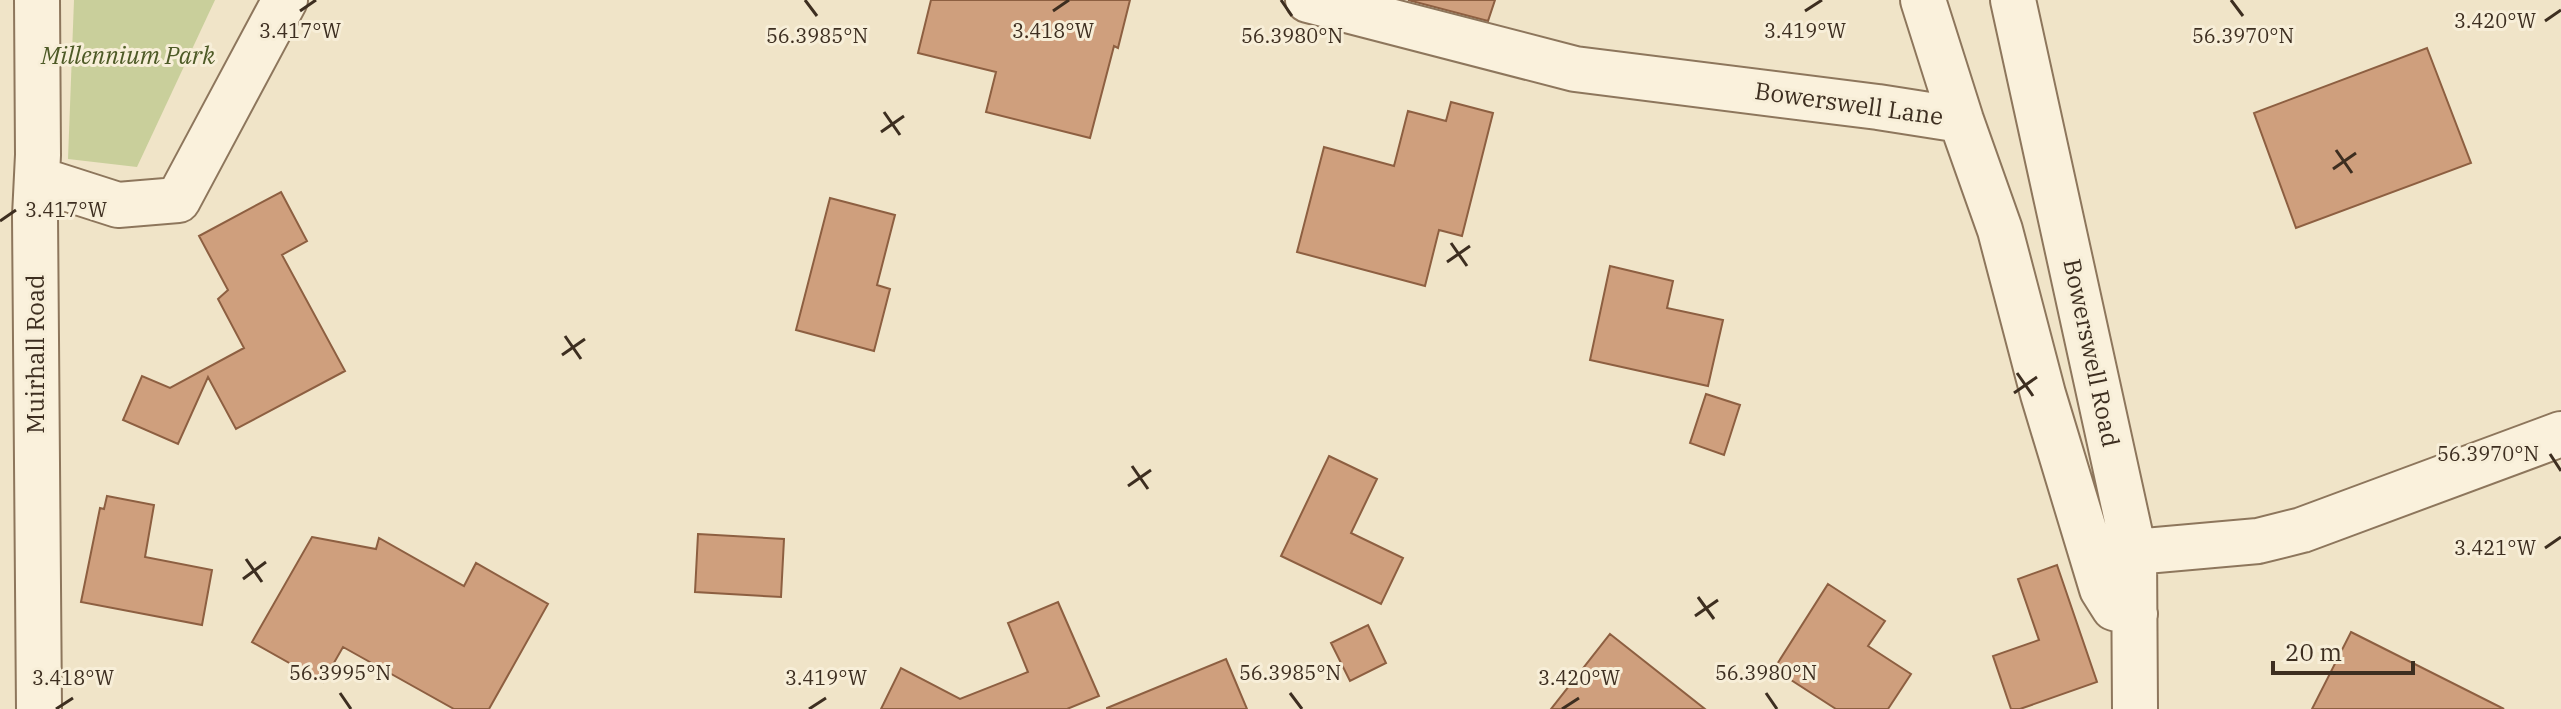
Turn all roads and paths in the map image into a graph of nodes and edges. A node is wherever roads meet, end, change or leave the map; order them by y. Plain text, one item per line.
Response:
1 (37, 0) edge
2 (285, 0) edge
3 (1308, 0) edge
4 (1923, 0) edge
5 (2013, 0) edge
6 (1961, 120) junction
7 (37, 179) junction
8 (2561, 434) edge
9 (2134, 552) junction
10 (2135, 614) junction
11 (39, 709) edge
12 (2135, 709) edge

1 - 7 street, Muirhall Road
2 - 7 street
3 - 6 street, Bowerswell Lane
4 - 6 street
5 - 9 street, Bowerswell Road
6 - 10 street, Bowerswell Lane
7 - 11 street, Muirhall Road
8 - 9 street
9 - 10 street, Bowerswell Road
10 - 12 street, Bowerswell Road

